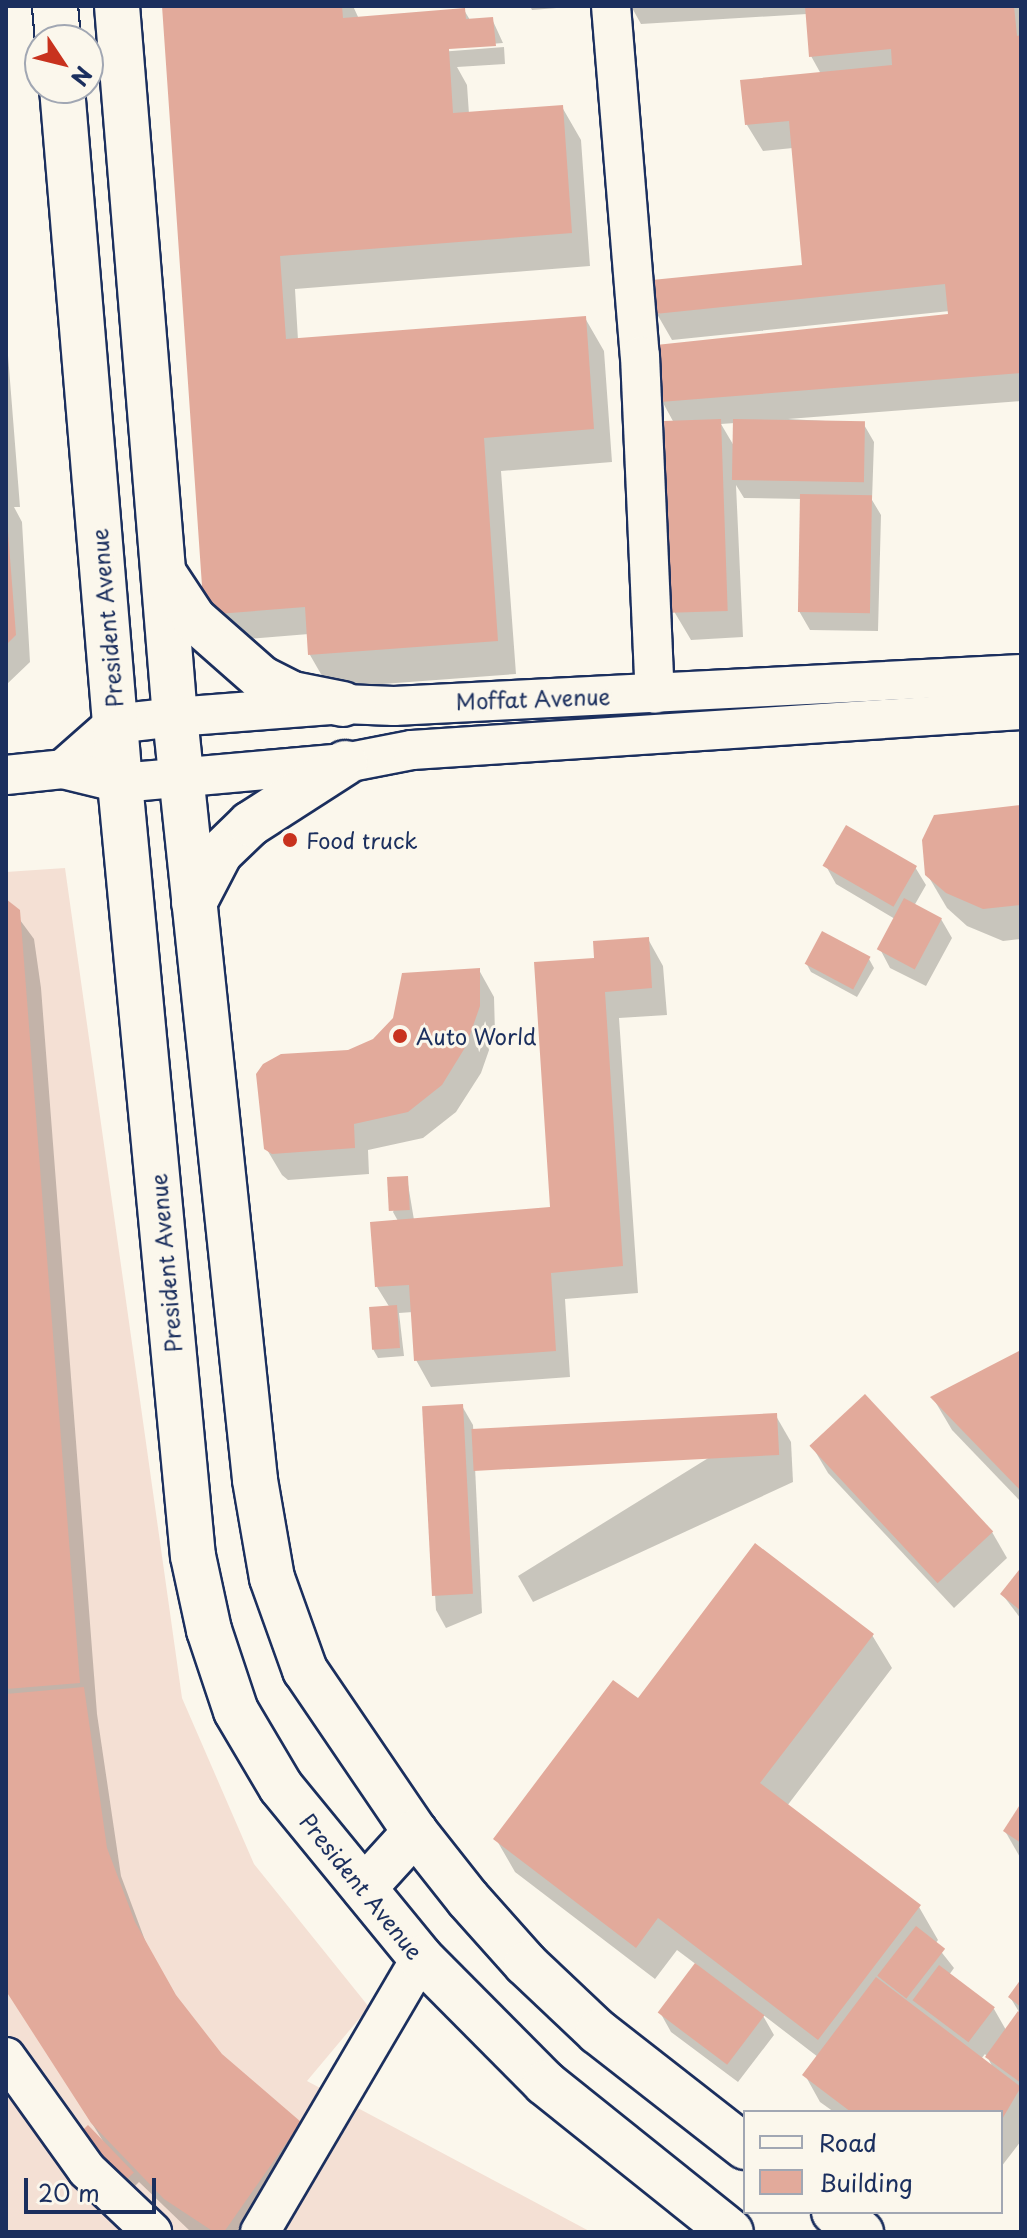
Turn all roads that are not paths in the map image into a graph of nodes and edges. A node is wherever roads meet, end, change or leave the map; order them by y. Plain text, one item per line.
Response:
1 (117, 6) edge
2 (611, 6) edge
3 (63, 104) edge
4 (163, 573) junction
5 (1021, 674) edge
6 (655, 694) junction
7 (343, 704) junction
8 (1021, 710) edge
9 (175, 717) junction
10 (114, 724) junction
11 (345, 763) junction
12 (63, 769) junction
13 (6, 775) edge
14 (185, 776) junction
15 (120, 783) junction
16 (194, 903) junction
17 (225, 1178) junction
18 (157, 1182) junction
19 (415, 1832) junction
20 (364, 1888) junction
21 (421, 1958) junction
22 (6, 2057) edge
23 (743, 2145) edge
24 (837, 2214) edge
25 (152, 2232) edge
26 (260, 2232) edge
27 (731, 2232) edge
28 (861, 2232) edge

1 - 4 main road
2 - 6 street
3 - 10 main road, President Avenue
4 - 7 main road
4 - 9 main road
5 - 6 street, Moffat Avenue
6 - 7 street, Moffat Avenue
7 - 9 street, Moffat Avenue
8 - 11 street, Moffat Avenue
9 - 10 street, Moffat Avenue
9 - 14 main road
10 - 12 street
10 - 15 main road, President Avenue
11 - 14 street, Moffat Avenue
11 - 16 main road
12 - 13 street, Moffat Avenue
12 - 15 street, Moffat Avenue
14 - 15 street, Moffat Avenue
14 - 16 main road
15 - 18 main road, President Avenue
16 - 17 main road
17 - 18 main road
17 - 19 main road
18 - 20 main road, President Avenue
19 - 20 main road
19 - 23 main road
20 - 21 main road, President Avenue
21 - 26 street
21 - 27 main road, President Avenue
22 - 25 street
24 - 28 main road

